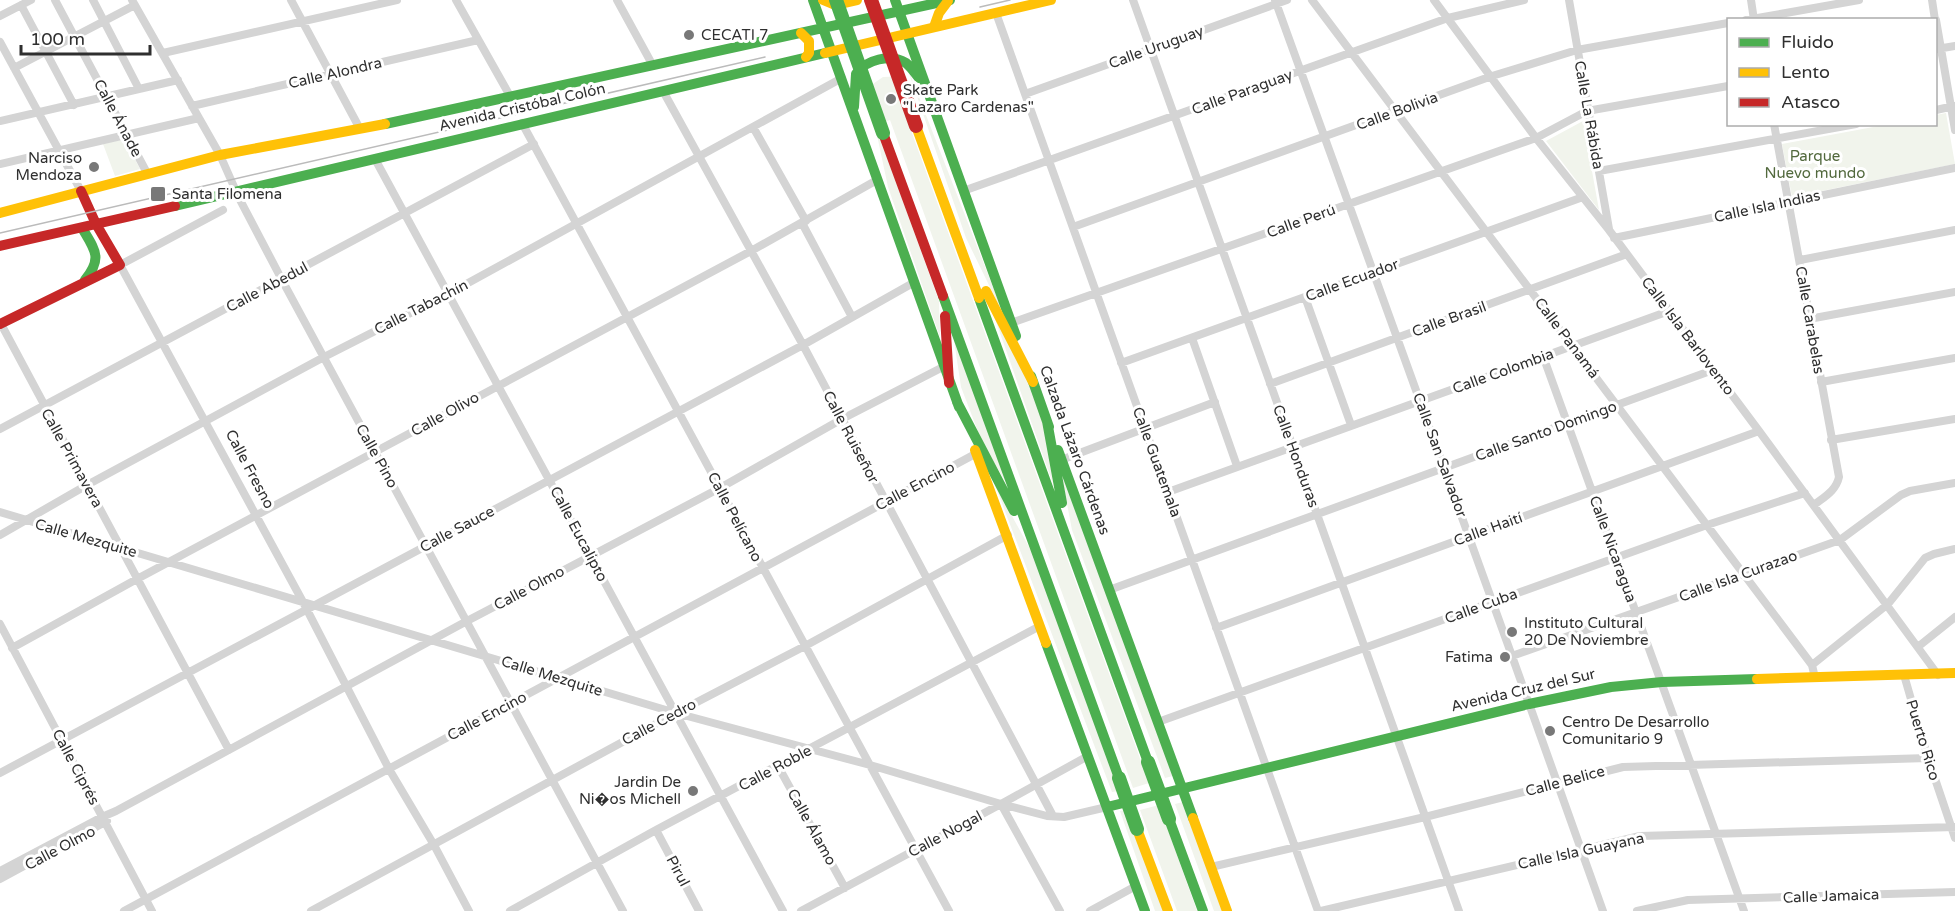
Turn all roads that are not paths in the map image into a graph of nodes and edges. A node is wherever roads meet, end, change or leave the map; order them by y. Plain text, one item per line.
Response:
1 (31, 0) edge
2 (55, 0) edge
3 (93, 0) edge
4 (291, 0) edge
5 (397, 0) edge
6 (456, 0) edge
7 (617, 0) edge
8 (813, 0) edge
9 (823, 0) edge
10 (836, 0) edge
11 (857, 0) edge
12 (871, 0) edge
13 (949, 0) edge
14 (1051, 0) edge
15 (1133, 0) edge
16 (1287, 0) edge
17 (1312, 0) edge
18 (1434, 0) edge
19 (1524, 0) edge
20 (1569, 0) edge
21 (1751, 0) edge
22 (1859, 0) edge
23 (1932, 0) edge
24 (133, 2) edge
25 (1275, 2) edge
26 (21, 5) junction
27 (897, 6) edge
28 (996, 13) junction
29 (0, 16) edge
30 (1448, 18) junction
31 (1752, 18) edge
32 (1758, 18) edge
33 (1935, 18) edge
34 (104, 21) junction
35 (303, 22) junction
36 (1727, 23) edge
37 (934, 27) junction
38 (824, 29) junction
39 (801, 33) junction
40 (907, 34) junction
41 (74, 36) junction
42 (478, 40) junction
43 (0, 42) edge
44 (1955, 46) edge
45 (1151, 49) junction
46 (1938, 49) edge
47 (1577, 50) junction
48 (45, 51) junction
49 (832, 51) junction
50 (163, 53) junction
51 (1352, 53) junction
52 (806, 57) junction
53 (652, 64) junction
54 (14, 68) junction
55 (1301, 71) junction
56 (330, 74) junction
57 (1492, 76) junction
58 (842, 78) junction
59 (178, 80) junction
60 (925, 86) junction
61 (1727, 86) edge
62 (140, 89) junction
63 (663, 91) junction
64 (1025, 94) junction
65 (510, 96) junction
66 (107, 97) junction
67 (74, 105) junction
68 (192, 106) junction
69 (1953, 106) edge
70 (1937, 110) edge
71 (1396, 111) junction
72 (1587, 111) junction
73 (38, 112) junction
74 (854, 114) junction
75 (1175, 116) junction
76 (199, 118) junction
77 (0, 121) edge
78 (522, 123) junction
79 (1774, 126) edge
80 (1845, 126) edge
81 (753, 127) junction
82 (360, 129) junction
83 (1955, 130) edge
84 (127, 134) junction
85 (1325, 136) junction
86 (1536, 138) junction
87 (1776, 139) junction
88 (534, 144) junction
89 (58, 150) junction
90 (220, 155) junction
91 (700, 157) junction
92 (375, 159) junction
93 (1048, 160) junction
94 (0, 164) edge
95 (1955, 168) edge
96 (1599, 171) junction
97 (1442, 172) junction
98 (147, 173) junction
99 (877, 180) junction
100 (1198, 182) junction
101 (81, 191) junction
102 (236, 191) junction
103 (963, 191) junction
104 (1583, 197) junction
105 (1789, 201) junction
106 (1349, 204) junction
107 (223, 210) dead end
108 (0, 213) edge
109 (404, 214) junction
110 (804, 222) junction
111 (578, 223) junction
112 (96, 224) junction
113 (1072, 227) junction
114 (82, 228) junction
115 (1609, 230) junction
116 (1955, 230) edge
117 (1487, 231) junction
118 (958, 238) junction
119 (1614, 238) junction
120 (0, 246) edge
121 (1223, 250) junction
122 (751, 251) junction
123 (1627, 254) junction
124 (1800, 260) junction
125 (120, 265) junction
126 (1373, 272) junction
127 (282, 280) junction
128 (81, 284) junction
129 (913, 284) junction
130 (1530, 289) junction
131 (1955, 292) edge
132 (1096, 293) junction
133 (448, 294) junction
134 (1305, 297) junction
135 (944, 298) junction
136 (1669, 311) junction
137 (852, 317) junction
138 (627, 318) junction
139 (1247, 318) junction
140 (1809, 319) junction
141 (1011, 323) junction
142 (0, 324) edge
143 (1397, 337) junction
144 (1191, 338) junction
145 (163, 343) junction
146 (803, 345) junction
147 (1573, 345) junction
148 (1543, 356) junction
149 (324, 357) junction
150 (1955, 358) edge
151 (1329, 362) junction
152 (1121, 363) junction
153 (943, 367) junction
154 (1713, 370) junction
155 (1033, 382) junction
156 (1821, 382) junction
157 (950, 384) junction
158 (1270, 384) junction
159 (498, 385) junction
160 (1420, 400) junction
161 (957, 402) junction
162 (1215, 402) junction
163 (1617, 405) junction
164 (44, 406) junction
165 (677, 412) junction
166 (842, 419) junction
167 (1955, 419) edge
168 (1047, 421) junction
169 (206, 422) junction
170 (1568, 423) junction
171 (1351, 424) junction
172 (0, 429) edge
173 (1145, 429) junction
174 (1759, 431) junction
175 (1832, 440) junction
176 (1293, 446) junction
177 (375, 453) junction
178 (976, 453) junction
179 (1061, 460) junction
180 (1662, 465) junction
181 (1237, 466) junction
182 (1445, 468) junction
183 (550, 480) junction
184 (1955, 483) edge
185 (87, 485) junction
186 (720, 488) junction
187 (1168, 492) junction
188 (1592, 492) junction
189 (1805, 493) junction
190 (885, 501) junction
191 (1814, 505) junction
192 (0, 512) edge
193 (1317, 514) junction
194 (256, 516) junction
195 (27, 520) junction
196 (1707, 525) junction
197 (0, 535) edge
198 (1008, 535) junction
199 (1469, 535) junction
200 (1840, 540) junction
201 (1069, 544) junction
202 (426, 546) junction
203 (120, 548) junction
204 (1955, 549) edge
205 (591, 556) junction
206 (1616, 557) junction
207 (1192, 559) junction
208 (169, 562) junction
209 (1042, 564) junction
210 (762, 568) junction
211 (1744, 574) junction
212 (137, 579) junction
213 (926, 579) junction
214 (1341, 582) junction
215 (1109, 590) junction
216 (1492, 602) junction
217 (1888, 604) junction
218 (308, 606) junction
219 (1636, 612) junction
220 (1955, 617) edge
221 (467, 621) junction
222 (0, 624) edge
223 (1040, 627) junction
224 (1216, 628) junction
225 (635, 636) junction
226 (433, 641) junction
227 (805, 646) junction
228 (1919, 646) junction
229 (12, 648) junction
230 (1365, 648) junction
231 (485, 656) junction
232 (1512, 656) junction
233 (972, 662) junction
234 (1814, 672) junction
235 (1955, 673) edge
236 (187, 674) junction
237 (1904, 675) junction
238 (1938, 675) junction
239 (559, 678) junction
240 (1662, 681) junction
241 (347, 687) junction
242 (1240, 693) junction
243 (511, 702) junction
244 (1529, 704) junction
245 (676, 713) junction
246 (1158, 722) junction
247 (850, 728) junction
248 (1396, 737) junction
249 (61, 741) junction
250 (810, 749) junction
251 (229, 750) junction
252 (1088, 756) junction
253 (1928, 758) junction
254 (870, 765) junction
255 (778, 766) junction
256 (1692, 766) junction
257 (1266, 768) junction
258 (389, 769) junction
259 (0, 773) edge
260 (553, 780) junction
261 (1035, 784) junction
262 (1558, 784) junction
263 (1181, 789) junction
264 (721, 797) junction
265 (1001, 804) junction
266 (1107, 807) junction
267 (1053, 816) junction
268 (1425, 817) junction
269 (104, 820) junction
270 (1953, 827) edge
271 (656, 830) junction
272 (1715, 834) junction
273 (1955, 838) edge
274 (434, 845) junction
275 (1295, 847) junction
276 (1580, 849) junction
277 (916, 850) junction
278 (597, 862) junction
279 (1211, 867) junction
280 (0, 871) edge
281 (0, 879) edge
282 (1449, 880) junction
283 (1136, 886) junction
284 (845, 888) junction
285 (1955, 892) edge
286 (1739, 898) junction
287 (146, 900) junction
288 (320, 909) edge
289 (124, 911) edge
290 (152, 911) edge
291 (311, 911) edge
292 (469, 911) edge
293 (510, 911) edge
294 (623, 911) edge
295 (699, 911) edge
296 (783, 911) edge
297 (801, 911) edge
298 (949, 911) edge
299 (1060, 911) edge
300 (1090, 911) edge
301 (1145, 911) edge
302 (1168, 911) edge
303 (1203, 911) edge
304 (1227, 911) edge
305 (1319, 911) edge
306 (1459, 911) edge
307 (1603, 911) edge
308 (1637, 911) edge
309 (1744, 911) edge

1 - 26 street
2 - 41 street, Calle Ánade
3 - 34 street
4 - 35 street
5 - 35 street
6 - 42 street
7 - 53 street
8 - 38 main road
9 - 11 main road
10 - 135 main road, bridge
12 - 118 main road, bridge
13 - 27 main road, Avenida Cristóbal Colón
13 - 37 main road
14 - 28 main road, Avenida Cristóbal Colón
15 - 45 street, Calle Honduras
16 - 25 street, Calle Uruguay
17 - 51 street, Calle Panamá
18 - 30 street, Calle Isla Barlovento
19 - 30 street, Calle Paraguay
20 - 47 street, Calle La Rábida
21 - 31 street
22 - 32 street
23 - 33 street
24 - 34 street
24 - 50 street, Calle Pino
25 - 45 street, Calle Uruguay
25 - 55 street, Calle San Salvador
26 - 29 street
26 - 48 street
27 - 38 main road, Avenida Cristóbal Colón
27 - 40 main road, Calzada Lázaro Cárdenas
28 - 37 main road, Avenida Cristóbal Colón
28 - 64 street, Calle Guatemala
30 - 51 street, Calle Paraguay
30 - 57 street, Calle Isla Barlovento
34 - 41 street
34 - 62 street
35 - 50 street
35 - 56 street
36 - 47 street, Calle Bolivia
37 - 40 main road, Avenida Cristóbal Colón
38 - 39 main road, Avenida Cristóbal Colón
38 - 49 main road
39 - 52 main road
39 - 53 main road, Avenida Cristóbal Colón
40 - 49 main road, Avenida Cristóbal Colón
40 - 60 main road, Calzada Lázaro Cárdenas
41 - 48 street
41 - 66 street, Calle Ánade
42 - 56 street, Calle Alondra
42 - 65 street
43 - 54 street, Calle Fresno
44 - 46 street
45 - 64 street, Calle Uruguay
45 - 75 street, Calle Honduras
46 - 69 street
47 - 57 street, Calle Bolivia
47 - 72 street, Calle La Rábida
48 - 54 street
48 - 67 street
49 - 52 main road, Avenida Cristóbal Colón
49 - 58 main road
50 - 59 street, Calle Pino
51 - 55 street, Calle Paraguay
51 - 71 street, Calle Panamá
52 - 63 main road, Avenida Cristóbal Colón
53 - 65 main road, Avenida Cristóbal Colón
54 - 73 street, Calle Fresno
55 - 75 street, Calle Paraguay
55 - 85 street, Calle San Salvador
56 - 68 street, Calle Alondra
56 - 82 street
57 - 71 street, Calle Bolivia
57 - 86 street, Calle Isla Barlovento
58 - 74 main road
58 - 81 street, Calle Tabachín
59 - 62 street
59 - 68 street, Calle Pino
60 - 74 main road
60 - 103 main road, Calzada Lázaro Cárdenas
61 - 72 street, Calle Perú
62 - 66 street
63 - 78 main road, Avenida Cristóbal Colón
63 - 91 street, Calle Ruiseñor
64 - 93 street, Calle Guatemala
65 - 82 main road, Avenida Cristóbal Colón
66 - 67 street
66 - 84 street, Calle Ánade
67 - 73 street
68 - 76 street, Calle Pino
69 - 70 street
69 - 83 street
71 - 85 street, Calle Bolivia
71 - 97 street, Calle Panamá
72 - 86 street, Calle Perú
72 - 96 street, Calle La Rábida
73 - 77 street
73 - 89 street, Calle Fresno
74 - 99 main road
75 - 93 street, Calle Paraguay
75 - 100 street, Calle Honduras
76 - 84 street
76 - 90 street, Calle Pino
78 - 88 street, Calle Pelícano
78 - 92 main road, Avenida Cristóbal Colón
79 - 87 street, Calle Carabelas
80 - 87 street
81 - 91 street, Calle Tabachín
81 - 110 street
82 - 90 main road, Avenida Cristóbal Colón
84 - 89 street
84 - 98 street, Calle Ánade
85 - 100 street, Calle Bolivia
85 - 106 street, Calle San Salvador
86 - 97 street, Calle Perú
86 - 104 street, Calle Isla Barlovento
87 - 96 street
87 - 105 street, Calle Carabelas
88 - 109 street, Calle Abedul
88 - 111 street, Calle Pelícano
89 - 94 street
89 - 101 street, Calle Fresno
90 - 98 main road, Avenida Cristóbal Colón
90 - 102 street, Calle Pino
91 - 111 street, Calle Tabachín
91 - 122 street, Calle Ruiseñor
92 - 102 main road, Avenida Cristóbal Colón
92 - 109 street, Calle Eucalipto
93 - 103 street, Calle Paraguay
93 - 113 street, Calle Guatemala
95 - 105 street, Calle Isla Indias
96 - 115 street, Calle La Rábida
97 - 106 street, Calle Perú
97 - 117 street, Calle Panamá
98 - 101 main road, Avenida Cristóbal Colón
99 - 110 street, Calle Olivo
99 - 129 main road
100 - 113 street, Calle Bolivia
100 - 121 street, Calle Honduras
101 - 108 main road, Avenida Cristóbal Colón
101 - 112 main road, Calle Fresno
102 - 112 main road, Avenida Cristóbal Colón
102 - 127 street, Calle Pino
103 - 141 main road, Calzada Lázaro Cárdenas
104 - 115 street, Calle Isla Barlovento
104 - 117 street, Calle Ecuador
105 - 119 street, Calle Isla Indias
105 - 124 street, Calle Carabelas
106 - 121 street, Calle Perú
106 - 126 street, Calle San Salvador
107 - 125 street
109 - 127 street, Calle Abedul
109 - 133 street, Calle Eucalipto
110 - 122 street, Calle Olivo
110 - 137 street
111 - 133 street, Calle Tabachín
111 - 138 street, Calle Pelícano
112 - 114 main road, Avenida Cristóbal Colón
112 - 125 main road, Calle Fresno
113 - 132 street, Calle Guatemala
114 - 120 main road, Avenida Cristóbal Colón
114 - 128 main road
115 - 119 street, Calle Isla Barlovento
116 - 124 street
117 - 126 street, Calle Ecuador
117 - 130 street, Calle Panamá
118 - 155 main road
118 - 201 main road
119 - 123 street, Calle Isla Barlovento
121 - 132 street, Calle Perú
121 - 139 street, Calle Honduras
122 - 138 street, Calle Olivo
122 - 146 street, Calle Ruiseñor
123 - 130 street, Calle Brasil
123 - 136 street, Calle Isla Barlovento
124 - 140 street, Calle Carabelas
125 - 128 main road
125 - 145 street, Calle Fresno
126 - 134 street, Calle Ecuador
126 - 143 street, Calle San Salvador
127 - 145 street, Calle Abedul
127 - 149 street, Calle Pino
128 - 142 main road
129 - 137 street, Calle Sauce
129 - 153 main road
130 - 143 street, Calle Brasil
130 - 147 street, Calle Panamá
131 - 140 street
132 - 141 street, Calle Perú
132 - 152 street, Calle Guatemala
133 - 149 street, Calle Tabachín
133 - 159 street, Calle Eucalipto
134 - 139 street, Calle Ecuador
134 - 151 street
135 - 157 main road
135 - 209 main road
136 - 147 street, Calle Colombia
136 - 154 street, Calle Isla Barlovento
137 - 146 street, Calle Sauce
138 - 159 street, Calle Olivo
138 - 165 street, Calle Pelícano
139 - 144 street, Calle Ecuador
139 - 158 street, Calle Honduras
140 - 156 street, Calle Carabelas
141 - 155 main road, Calzada Lázaro Cárdenas
142 - 164 street, Calle Primavera
143 - 151 street, Calle Brasil
143 - 160 street, Calle San Salvador
144 - 152 street, Calle Ecuador
144 - 162 street
145 - 164 street, Calle Abedul
145 - 169 street, Calle Fresno
146 - 165 street, Calle Sauce
146 - 166 street, Calle Ruiseñor
147 - 148 street, Calle Colombia
147 - 163 street, Calle Panamá
148 - 160 street, Calle Colombia
148 - 170 street, Calle Nicaragua
149 - 169 street, Calle Tabachín
149 - 177 street, Calle Pino
150 - 156 street
151 - 158 street, Calle Brasil
151 - 171 street
152 - 173 street, Calle Guatemala
153 - 157 main road
153 - 166 street, Calle Olmo
154 - 163 street, Calle Santo Domingo
154 - 174 street, Calle Isla Barlovento
155 - 168 main road, Calzada Lázaro Cárdenas
156 - 175 street, Calle Carabelas
157 - 161 main road
158 - 176 street, Calle Honduras
159 - 177 street, Calle Olivo
159 - 183 street, Calle Eucalipto
160 - 171 street, Calle Colombia
160 - 182 street, Calle San Salvador
161 - 178 main road
161 - 209 main road
162 - 173 street
162 - 181 street
163 - 170 street, Calle Santo Domingo
163 - 180 street, Calle Panamá
164 - 172 street, Calle Abedul
164 - 185 street, Calle Primavera
165 - 183 street, Calle Sauce
165 - 186 street, Calle Pelícano
166 - 186 street, Calle Olmo
166 - 190 street, Calle Ruiseñor
167 - 175 street
168 - 179 main road, Calzada Lázaro Cárdenas
168 - 201 main road
169 - 185 street, Calle Tabachín
169 - 194 street, Calle Fresno
170 - 182 street, Calle Santo Domingo
170 - 188 street, Calle Nicaragua
171 - 176 street, Calle Colombia
173 - 179 street
173 - 187 street, Calle Guatemala
174 - 180 street, Calle Haití
174 - 189 street, Calle Isla Barlovento
175 - 191 street, Calle Carabelas
176 - 181 street, Calle Colombia
176 - 193 street, Calle Honduras
177 - 194 street, Calle Olivo
177 - 202 street, Calle Pino
178 - 190 street, Calle Encino
178 - 198 main road
179 - 215 main road, Calzada Lázaro Cárdenas
180 - 188 street, Calle Haití
180 - 196 street, Calle Panamá
181 - 187 street, Calle Colombia
182 - 193 street, Calle Santo Domingo
182 - 199 street, Calle San Salvador
183 - 202 street, Calle Sauce
183 - 205 street, Calle Eucalipto
184 - 200 street, Calle Isla Curazao
185 - 195 street, Calle Tabachín
185 - 203 street, Calle Primavera
186 - 205 street, Calle Olmo
186 - 210 street, Calle Pelícano
187 - 207 street, Calle Guatemala
188 - 199 street, Calle Haití
188 - 206 street, Calle Nicaragua
189 - 191 street, Calle Isla Barlovento
189 - 196 street, Calle Cuba
190 - 210 street, Calle Encino
190 - 213 street, Calle Ruiseñor
191 - 200 street, Calle Isla Barlovento
192 - 195 street, Calle Mezquite
193 - 207 street, Calle Santo Domingo
193 - 214 street, Calle Honduras
194 - 208 street, Calle Olivo
194 - 218 street, Calle Fresno
195 - 197 street, Calle Tabachín
195 - 203 street, Calle Mezquite
196 - 206 street, Calle Cuba
196 - 211 street, Calle Panamá
198 - 213 street, Calle Cedro
198 - 223 main road
199 - 214 street, Calle Haití
199 - 216 street, Calle San Salvador
200 - 211 street, Calle Isla Curazao
200 - 217 street, Calle Isla Barlovento
201 - 303 main road, bridge
202 - 218 street, Calle Sauce
202 - 221 street, Calle Pino
203 - 208 street, Calle Mezquite
203 - 212 street, Calle Primavera
204 - 217 street
205 - 221 street, Calle Olmo
205 - 225 street, Calle Eucalipto
206 - 216 street, Calle Cuba
206 - 219 street, Calle Nicaragua
207 - 215 street, Calle Santo Domingo
207 - 224 street, Calle Guatemala
208 - 212 street, Calle Olivo
208 - 218 street, Calle Mezquite
209 - 302 main road, bridge
210 - 225 street, Calle Encino
210 - 227 street, Calle Pelícano
211 - 219 street, Calle Isla Curazao
211 - 234 street, Calle Panamá
212 - 229 street, Calle Olivo
212 - 236 street, Calle Primavera
213 - 227 street, Calle Cedro
213 - 233 street, Calle Ruiseñor
214 - 224 street, Calle Haití
214 - 230 street, Calle Honduras
215 - 246 main road, Calzada Lázaro Cárdenas
216 - 230 street, Calle Cuba
216 - 232 street, Calle San Salvador
217 - 228 street, Calle Isla Barlovento
217 - 234 street
218 - 226 street, Calle Mezquite
218 - 236 street, Calle Sauce
218 - 241 street, Calle Fresno
219 - 232 street, Calle Isla Curazao
219 - 240 street, Calle Nicaragua
220 - 228 street
221 - 226 street, Calle Olmo
221 - 231 street, Calle Pino
222 - 229 street, Calle Ciprés
223 - 233 street, Calle Roble
223 - 252 main road
224 - 242 street, Calle Guatemala
225 - 239 street, Calle Encino
225 - 245 street, Calle Eucalipto
226 - 231 street, Calle Mezquite
226 - 241 street, Calle Olmo
227 - 245 street, Calle Cedro
227 - 247 street, Calle Pelícano
228 - 238 street, Calle Isla Barlovento
229 - 249 street, Calle Ciprés
230 - 242 street, Calle Cuba
230 - 248 street, Calle Honduras
231 - 239 street, Calle Mezquite
231 - 243 street, Calle Pino
232 - 244 street, Calle San Salvador
233 - 247 street, Calle Roble
233 - 261 street, Calle Ruiseñor
234 - 237 main road, Avenida Cruz del Sur
234 - 240 main road, Avenida Cruz del Sur
235 - 238 main road, Avenida Cruz del Sur
236 - 249 street, Calle Sauce
236 - 251 street, Calle Primavera
237 - 238 main road, Avenida Cruz del Sur
237 - 253 street, Puerto Rico
239 - 243 street, Calle Encino
239 - 245 street, Calle Mezquite
240 - 244 main road, Avenida Cruz del Sur
240 - 256 street, Calle Nicaragua
241 - 251 street, Calle Olmo
241 - 258 street, Calle Fresno
242 - 246 street, Calle Cuba
242 - 257 street, Calle Guatemala
243 - 258 street, Calle Encino
243 - 260 street, Calle Pino
244 - 248 main road, Avenida Cruz del Sur
244 - 262 street, Calle San Salvador
245 - 250 street, Calle Mezquite
245 - 260 street, Calle Cedro
245 - 264 street, Calle Eucalipto
246 - 263 main road, Calzada Lázaro Cárdenas
247 - 250 street, Calle Roble
247 - 254 street, Calle Pelícano
248 - 257 main road, Avenida Cruz del Sur
248 - 268 street, Calle Honduras
249 - 259 street, Calle Sauce
249 - 269 street, Calle Ciprés
250 - 254 street, Calle Mezquite
250 - 255 street, Calle Roble
251 - 269 street, Calle Olmo
252 - 261 street, Calle Nogal
252 - 266 main road
253 - 256 street, Calle Belice
253 - 270 street, Puerto Rico
254 - 265 street, Calle Mezquite
254 - 277 street, Calle Pelícano
255 - 264 street, Calle Roble
255 - 284 street, Calle Álamo
256 - 262 street, Calle Belice
256 - 272 street, Calle Nicaragua
257 - 263 main road, Avenida Cruz del Sur
257 - 275 street, Calle Guatemala
258 - 274 street, Calle Fresno
258 - 287 street, Calle Encino
260 - 274 street, Calle Cedro
260 - 278 street, Calle Pino
261 - 265 street, Calle Nogal
261 - 267 street, Calle Ruiseñor
262 - 268 street, Calle Belice
262 - 276 street, Calle San Salvador
263 - 266 main road, Avenida Cruz del Sur
263 - 279 main road, Calzada Lázaro Cárdenas
264 - 271 street, Calle Roble
264 - 296 street, Calle Eucalipto
265 - 267 street, Calle Mezquite
265 - 277 street, Calle Nogal
265 - 299 street
266 - 267 street, Calle Mezquite
266 - 283 main road
268 - 275 street, Calle Belice
268 - 282 street, Calle Honduras
269 - 280 street, Calle Olmo
269 - 281 street, Calle Olmo
269 - 287 street, Calle Ciprés
270 - 272 street, Calle Isla Guayana
270 - 273 street, Puerto Rico
271 - 278 street, Calle Roble
271 - 295 street, Pirul
272 - 276 street, Calle Isla Guayana
272 - 286 street, Calle Nicaragua
274 - 288 street, Calle Cedro
274 - 292 street, Calle Fresno
275 - 279 street, Calle Belice
275 - 305 street, Calle Guatemala
276 - 282 street, Calle Isla Guayana
276 - 307 street, Calle San Salvador
277 - 284 street, Calle Nogal
277 - 298 street, Calle Pelícano
278 - 293 street, Calle Roble
278 - 294 street, Calle Pino
279 - 304 main road, Calzada Lázaro Cárdenas
282 - 305 street, Calle Isla Guayana
282 - 306 street, Calle Honduras
283 - 300 street
283 - 301 main road
284 - 297 street, Calle Nogal
285 - 286 street, Calle Jamaica
286 - 308 street, Calle Jamaica
286 - 309 street, Calle Nicaragua
287 - 289 street, Calle Encino
287 - 290 street, Calle Ciprés
288 - 291 street, Calle Cedro

